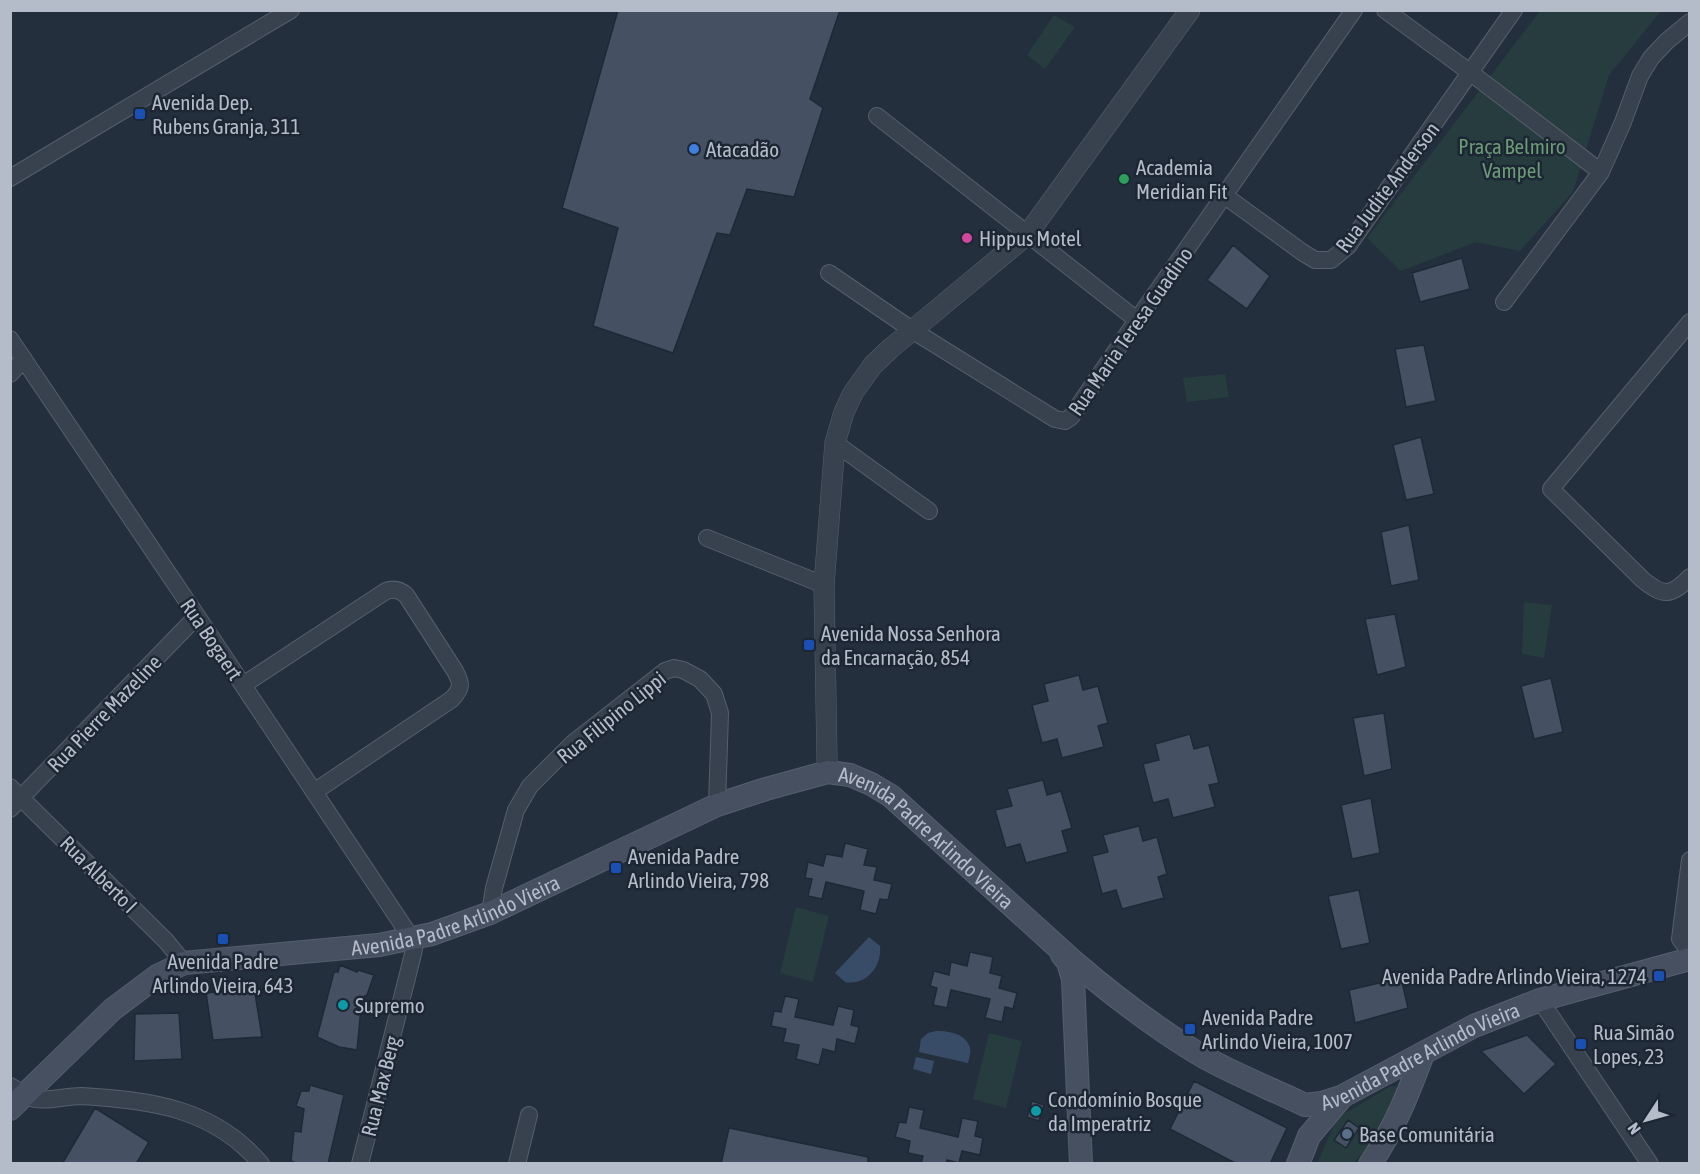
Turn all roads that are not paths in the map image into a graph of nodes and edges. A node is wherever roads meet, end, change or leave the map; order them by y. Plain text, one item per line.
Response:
1 (291, 10) edge
2 (1190, 10) edge
3 (1354, 10) edge
4 (1385, 10) edge
5 (1514, 10) edge
6 (1689, 22) edge
7 (1471, 73) junction
8 (877, 116) dead end
9 (1601, 172) junction
10 (10, 178) edge
11 (1225, 196) junction
12 (1027, 235) junction
13 (829, 273) dead end
14 (1504, 302) dead end
15 (1137, 320) junction
16 (1689, 322) edge
17 (912, 330) junction
18 (10, 339) edge
19 (24, 359) junction
20 (10, 374) edge
21 (835, 443) junction
22 (929, 511) dead end
23 (707, 538) dead end
24 (1689, 577) edge
25 (824, 585) junction
26 (197, 616) junction
27 (243, 685) junction
28 (828, 772) junction
29 (314, 792) junction
30 (14, 798) edge
31 (717, 805) junction
32 (1689, 860) edge
33 (490, 913) junction
34 (412, 939) junction
35 (1053, 943) junction
36 (1689, 951) edge
37 (1689, 959) edge
38 (184, 963) junction
39 (1073, 979) junction
40 (1105, 988) junction
41 (1540, 1000) junction
42 (1423, 1054) junction
43 (15, 1097) edge
44 (1341, 1097) junction
45 (1305, 1105) junction
46 (529, 1115) dead end
47 (1309, 1136) junction
48 (261, 1164) edge
49 (360, 1164) edge
50 (517, 1164) edge
51 (1081, 1164) edge
52 (1298, 1164) edge
53 (1370, 1164) edge
54 (1650, 1164) edge

1 - 10 street
2 - 12 street
3 - 11 street, Rua Maria Teresa Guadino
4 - 7 street
5 - 7 street, Rua Judite Anderson
6 - 9 street
7 - 9 street
7 - 11 street, Rua Judite Anderson
8 - 12 street
9 - 14 street
11 - 15 street, Rua Maria Teresa Guadino
12 - 15 street
12 - 17 street
13 - 17 street, Rua Maria Teresa Guadino
15 - 17 street, Rua Maria Teresa Guadino
16 - 24 street
17 - 21 street
18 - 19 street, Rua Bogaert
19 - 20 street
19 - 26 street, Rua Bogaert
21 - 22 street
21 - 25 street
23 - 25 street
25 - 28 street
26 - 27 street, Rua Bogaert
26 - 30 street, Rua Pierre Mazeline
27 - 29 street, Rua Bogaert
27 - 29 street
28 - 31 main road, Avenida Padre Arlindo Vieira
28 - 35 main road, Avenida Padre Arlindo Vieira
29 - 34 street, Rua Bogaert
30 - 38 street, Rua Alberto I
31 - 33 main road, Avenida Padre Arlindo Vieira
31 - 33 street, Rua Filipino Lippi
32 - 36 street
33 - 34 main road, Avenida Padre Arlindo Vieira
34 - 38 main road, Avenida Padre Arlindo Vieira
34 - 49 street, Rua Max Berg
35 - 39 main road
35 - 40 main road, Avenida Padre Arlindo Vieira
37 - 41 main road, Avenida Padre Arlindo Vieira
38 - 43 main road, Avenida Padre Arlindo Vieira
39 - 40 main road
39 - 51 main road
40 - 45 main road, Avenida Padre Arlindo Vieira
41 - 42 main road, Avenida Padre Arlindo Vieira
41 - 54 street
42 - 44 main road, Avenida Padre Arlindo Vieira
42 - 53 main road
43 - 48 street
44 - 45 main road, Avenida Padre Arlindo Vieira
44 - 47 main road
45 - 47 main road
46 - 50 street
47 - 52 main road

